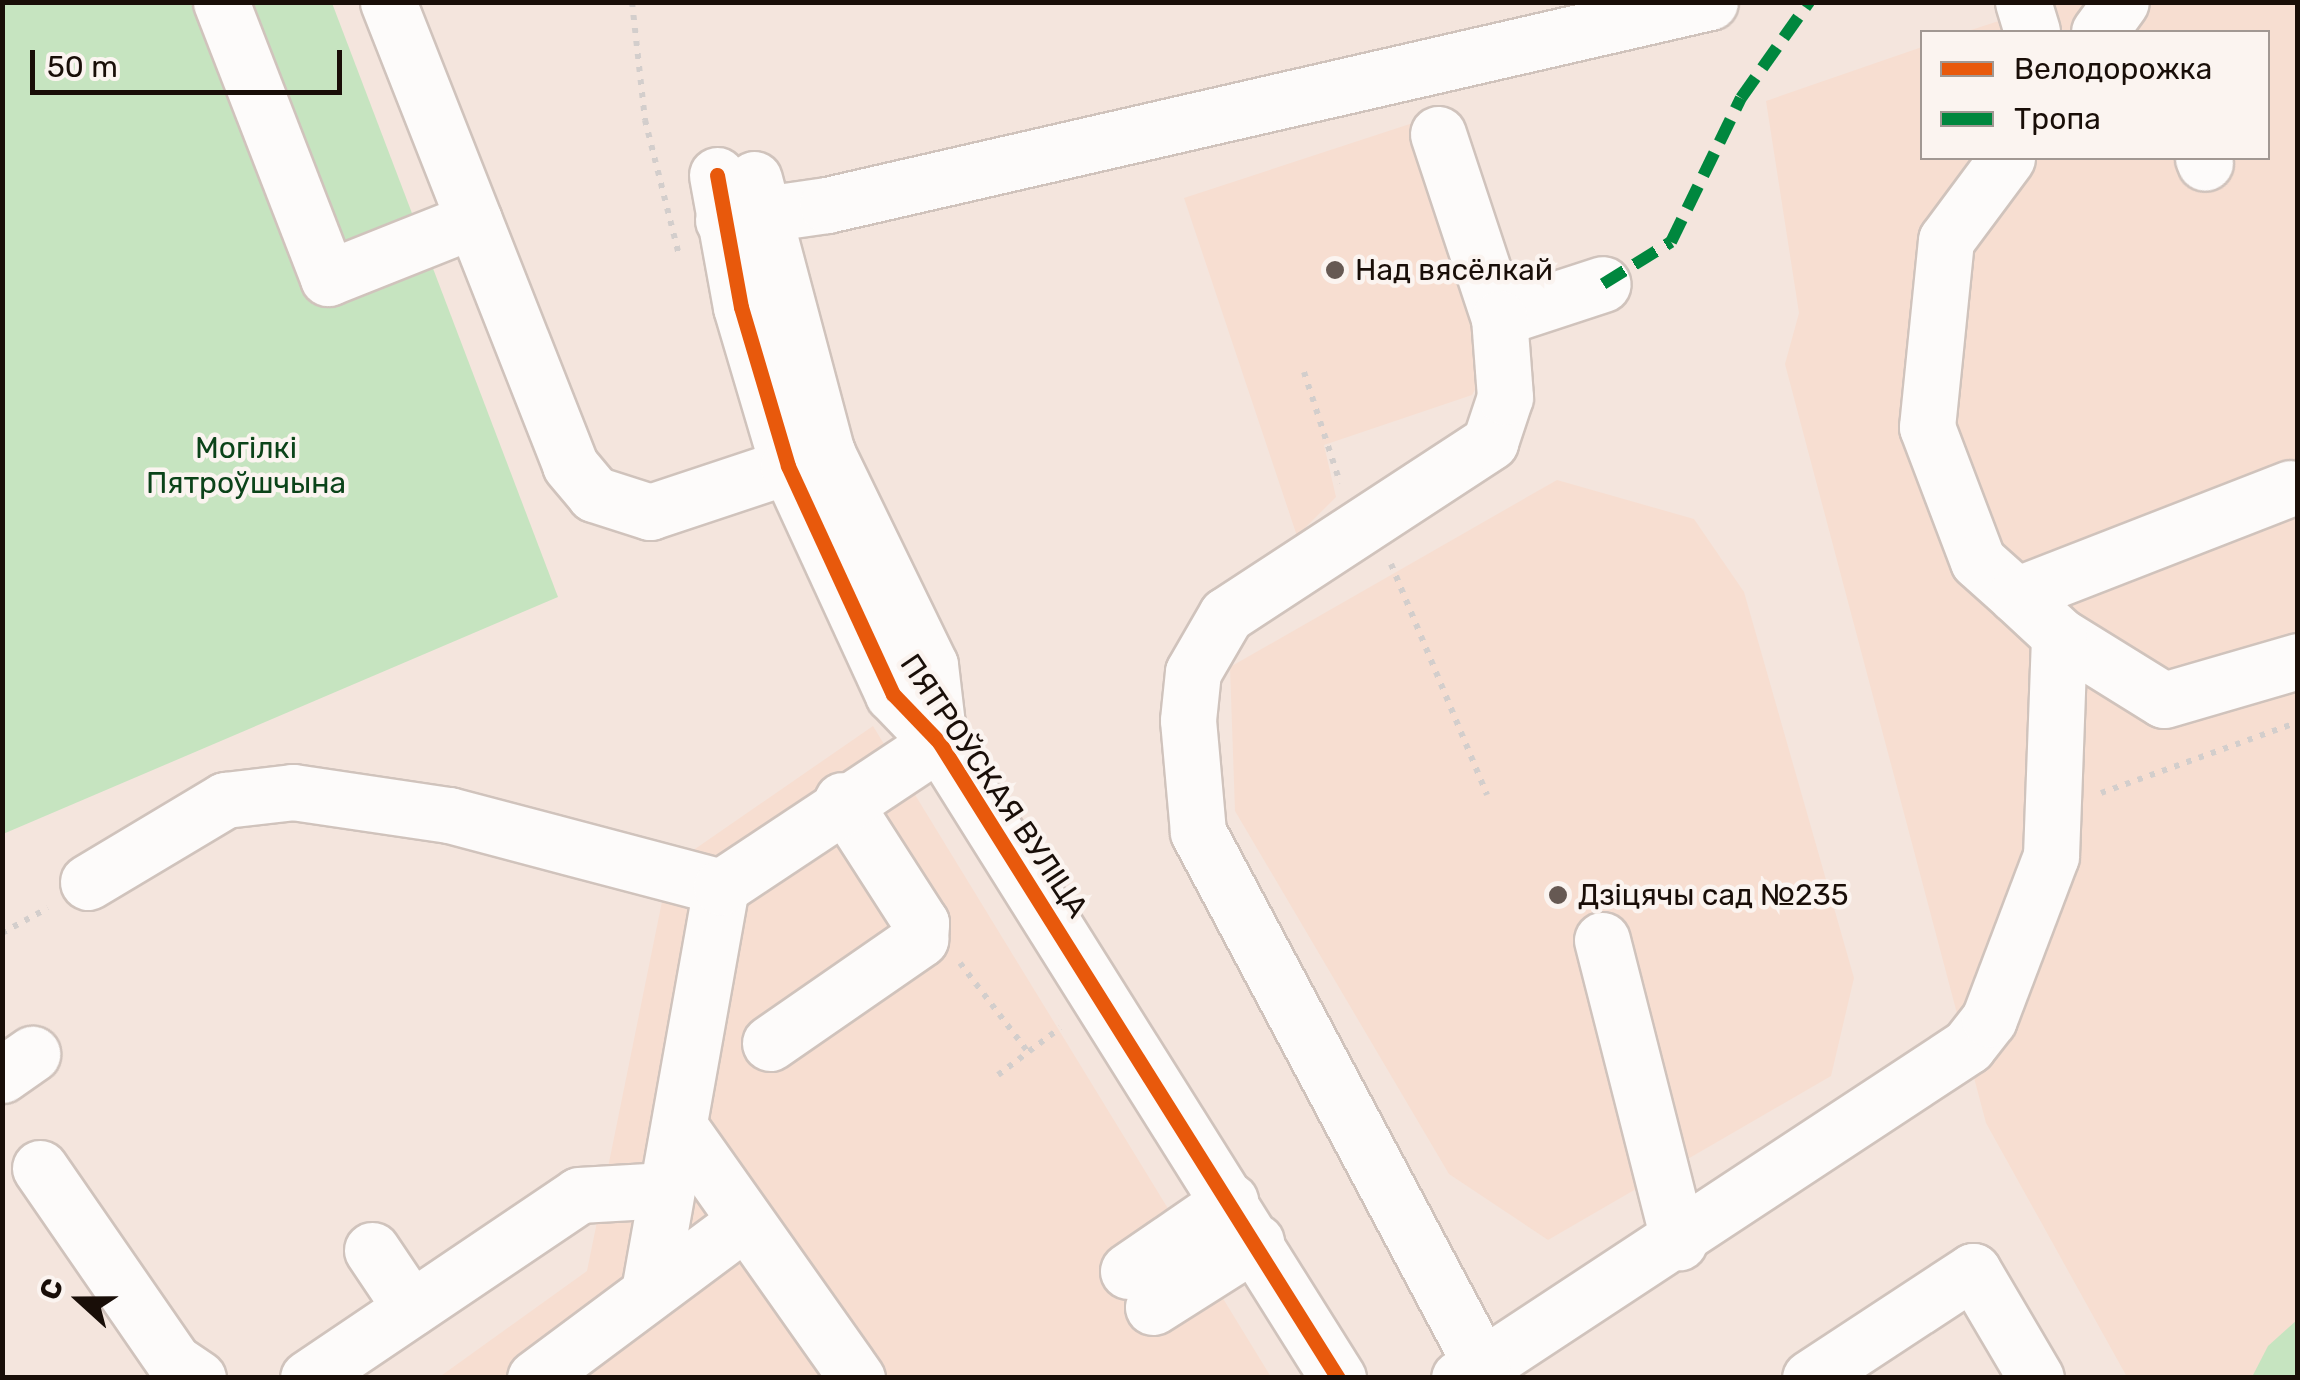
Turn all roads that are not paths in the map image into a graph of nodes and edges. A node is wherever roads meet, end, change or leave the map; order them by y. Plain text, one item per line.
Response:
1 (221, 2) edge
2 (388, 2) edge
3 (1710, 2) edge
4 (2023, 2) edge
5 (2121, 2) edge
6 (2031, 30) edge
7 (2100, 30) edge
8 (1438, 134) dead end
9 (2006, 160) edge
10 (474, 220) junction
11 (1604, 284) dead end
12 (1499, 318) junction
13 (807, 460) junction
14 (2290, 488) dead end
15 (2016, 596) junction
16 (2059, 635) junction
17 (2298, 661) edge
18 (939, 742) junction
19 (842, 800) junction
20 (88, 882) dead end
21 (721, 887) junction
22 (1602, 940) dead end
23 (770, 1043) dead end
24 (679, 1126) junction
25 (40, 1168) dead end
26 (666, 1190) junction
27 (744, 1222) junction
28 (1243, 1222) junction
29 (1680, 1242) junction
30 (372, 1250) dead end
31 (1141, 1289) dead end
32 (648, 1290) junction
33 (411, 1308) junction
34 (1470, 1372) edge
35 (198, 1378) edge
36 (308, 1378) edge
37 (536, 1378) edge
38 (857, 1378) edge
39 (1338, 1378) edge
40 (1810, 1378) edge
41 (2036, 1378) edge

1 - 10 street
2 - 10 street
3 - 13 street, ПЯТРОЎСКАЯ ВУЛІЦА
4 - 6 street
5 - 7 street
8 - 12 street
9 - 15 street
10 - 13 street
11 - 12 street
12 - 34 street
13 - 18 street, ПЯТРОЎСКАЯ ВУЛІЦА
14 - 15 street
15 - 16 street
16 - 17 street
16 - 29 street
18 - 19 street
18 - 28 street, ПЯТРОЎСКАЯ ВУЛІЦА
19 - 21 street
19 - 23 street
20 - 21 street
21 - 24 street
22 - 29 street
24 - 26 street
24 - 27 street
25 - 35 street
26 - 32 street
26 - 33 street
27 - 32 street
27 - 38 street
28 - 31 street
28 - 39 street, ПЯТРОЎСКАЯ ВУЛІЦА
29 - 34 street
30 - 33 street
32 - 37 street
33 - 36 street
40 - 41 street

